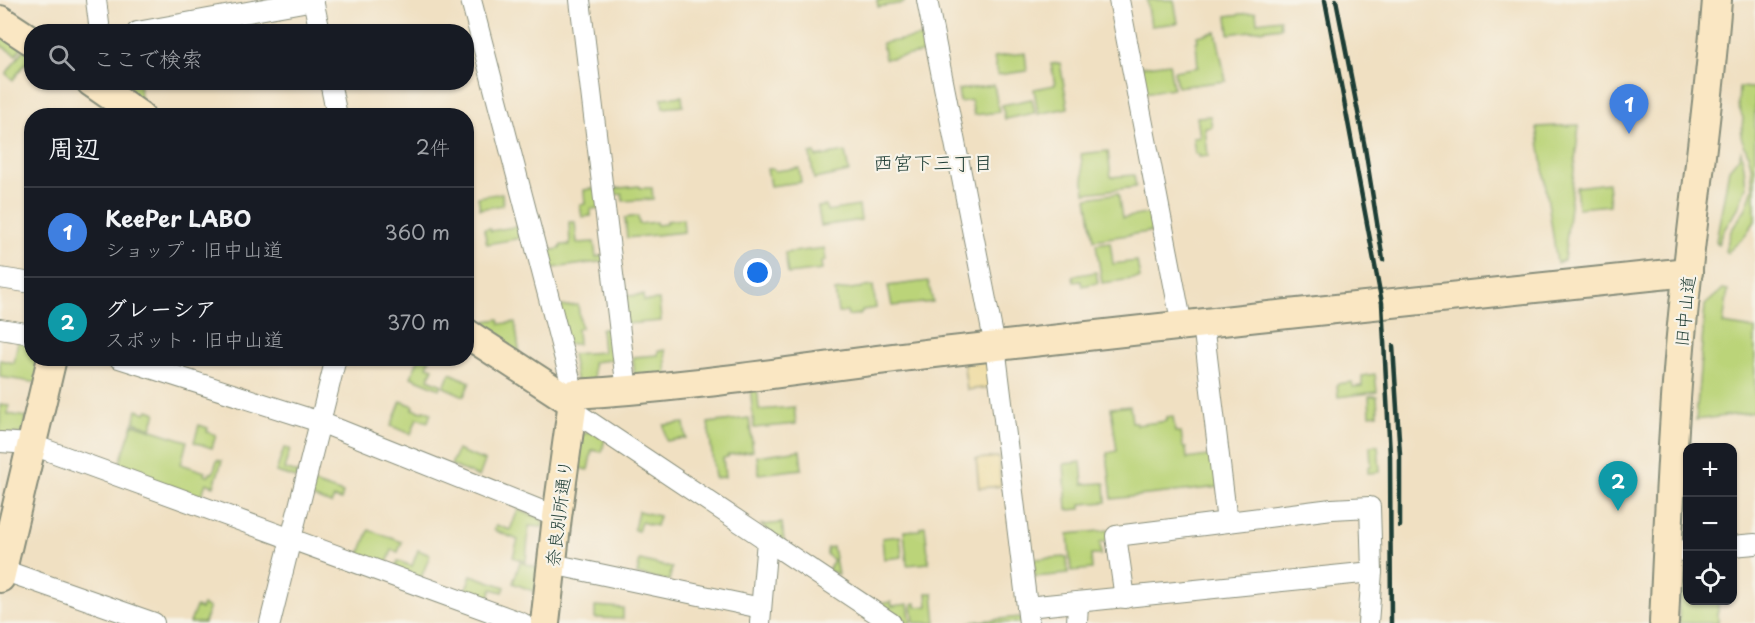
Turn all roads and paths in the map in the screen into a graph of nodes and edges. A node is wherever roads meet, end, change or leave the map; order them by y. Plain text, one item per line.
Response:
1 (96, 0) edge
2 (313, 0) edge
3 (471, 0) edge
4 (580, 0) edge
5 (927, 0) edge
6 (1119, 0) edge
7 (1717, 0) edge
8 (0, 20) edge
9 (99, 24) edge
10 (181, 24) edge
11 (318, 24) edge
12 (24, 36) edge
13 (332, 90) edge
14 (100, 93) edge
15 (126, 108) edge
16 (335, 108) edge
17 (1688, 272) junction
18 (0, 278) edge
19 (24, 282) edge
20 (1193, 325) junction
21 (0, 329) edge
22 (24, 333) edge
23 (474, 338) edge
24 (995, 346) junction
25 (50, 366) edge
26 (144, 366) edge
27 (334, 366) edge
28 (627, 391) junction
29 (573, 402) junction
30 (320, 422) junction
31 (0, 442) edge
32 (30, 444) junction
33 (557, 516) junction
34 (1227, 522) junction
35 (290, 539) junction
36 (766, 540) junction
37 (1755, 544) edge
38 (1737, 546) edge
39 (1677, 551) edge
40 (552, 564) junction
41 (1, 572) edge
42 (1372, 572) junction
43 (1125, 598) junction
44 (1078, 603) junction
45 (1028, 615) edge
46 (760, 616) edge
47 (881, 620) edge
48 (154, 623) edge
49 (270, 623) edge
50 (522, 623) edge
51 (545, 623) edge
52 (1077, 623) edge
53 (1368, 623) edge
54 (1664, 623) edge

1 - 9 street
2 - 10 street
2 - 11 street
3 - 29 street
4 - 28 street
5 - 24 street
6 - 20 street
7 - 17 street, 旧中山道
8 - 12 street
13 - 16 street
14 - 15 street
17 - 20 street
17 - 39 street, 旧中山道
18 - 19 street
20 - 24 street
20 - 34 street
21 - 22 street
23 - 29 street
24 - 28 street
24 - 45 street
25 - 32 street
26 - 30 street
27 - 30 street
28 - 29 street
29 - 33 street, 奈良別所通り
29 - 36 street
30 - 33 street
30 - 35 street
31 - 32 street
32 - 35 street
32 - 41 street
33 - 40 street, 奈良別所通り
34 - 42 street
34 - 43 street
35 - 49 street
35 - 50 street
36 - 46 street
36 - 47 street
37 - 38 street
39 - 54 street, 旧中山道
40 - 46 street
40 - 51 street, 奈良別所通り
41 - 48 street
42 - 43 street
42 - 53 street
43 - 44 street
44 - 45 street
44 - 52 street

